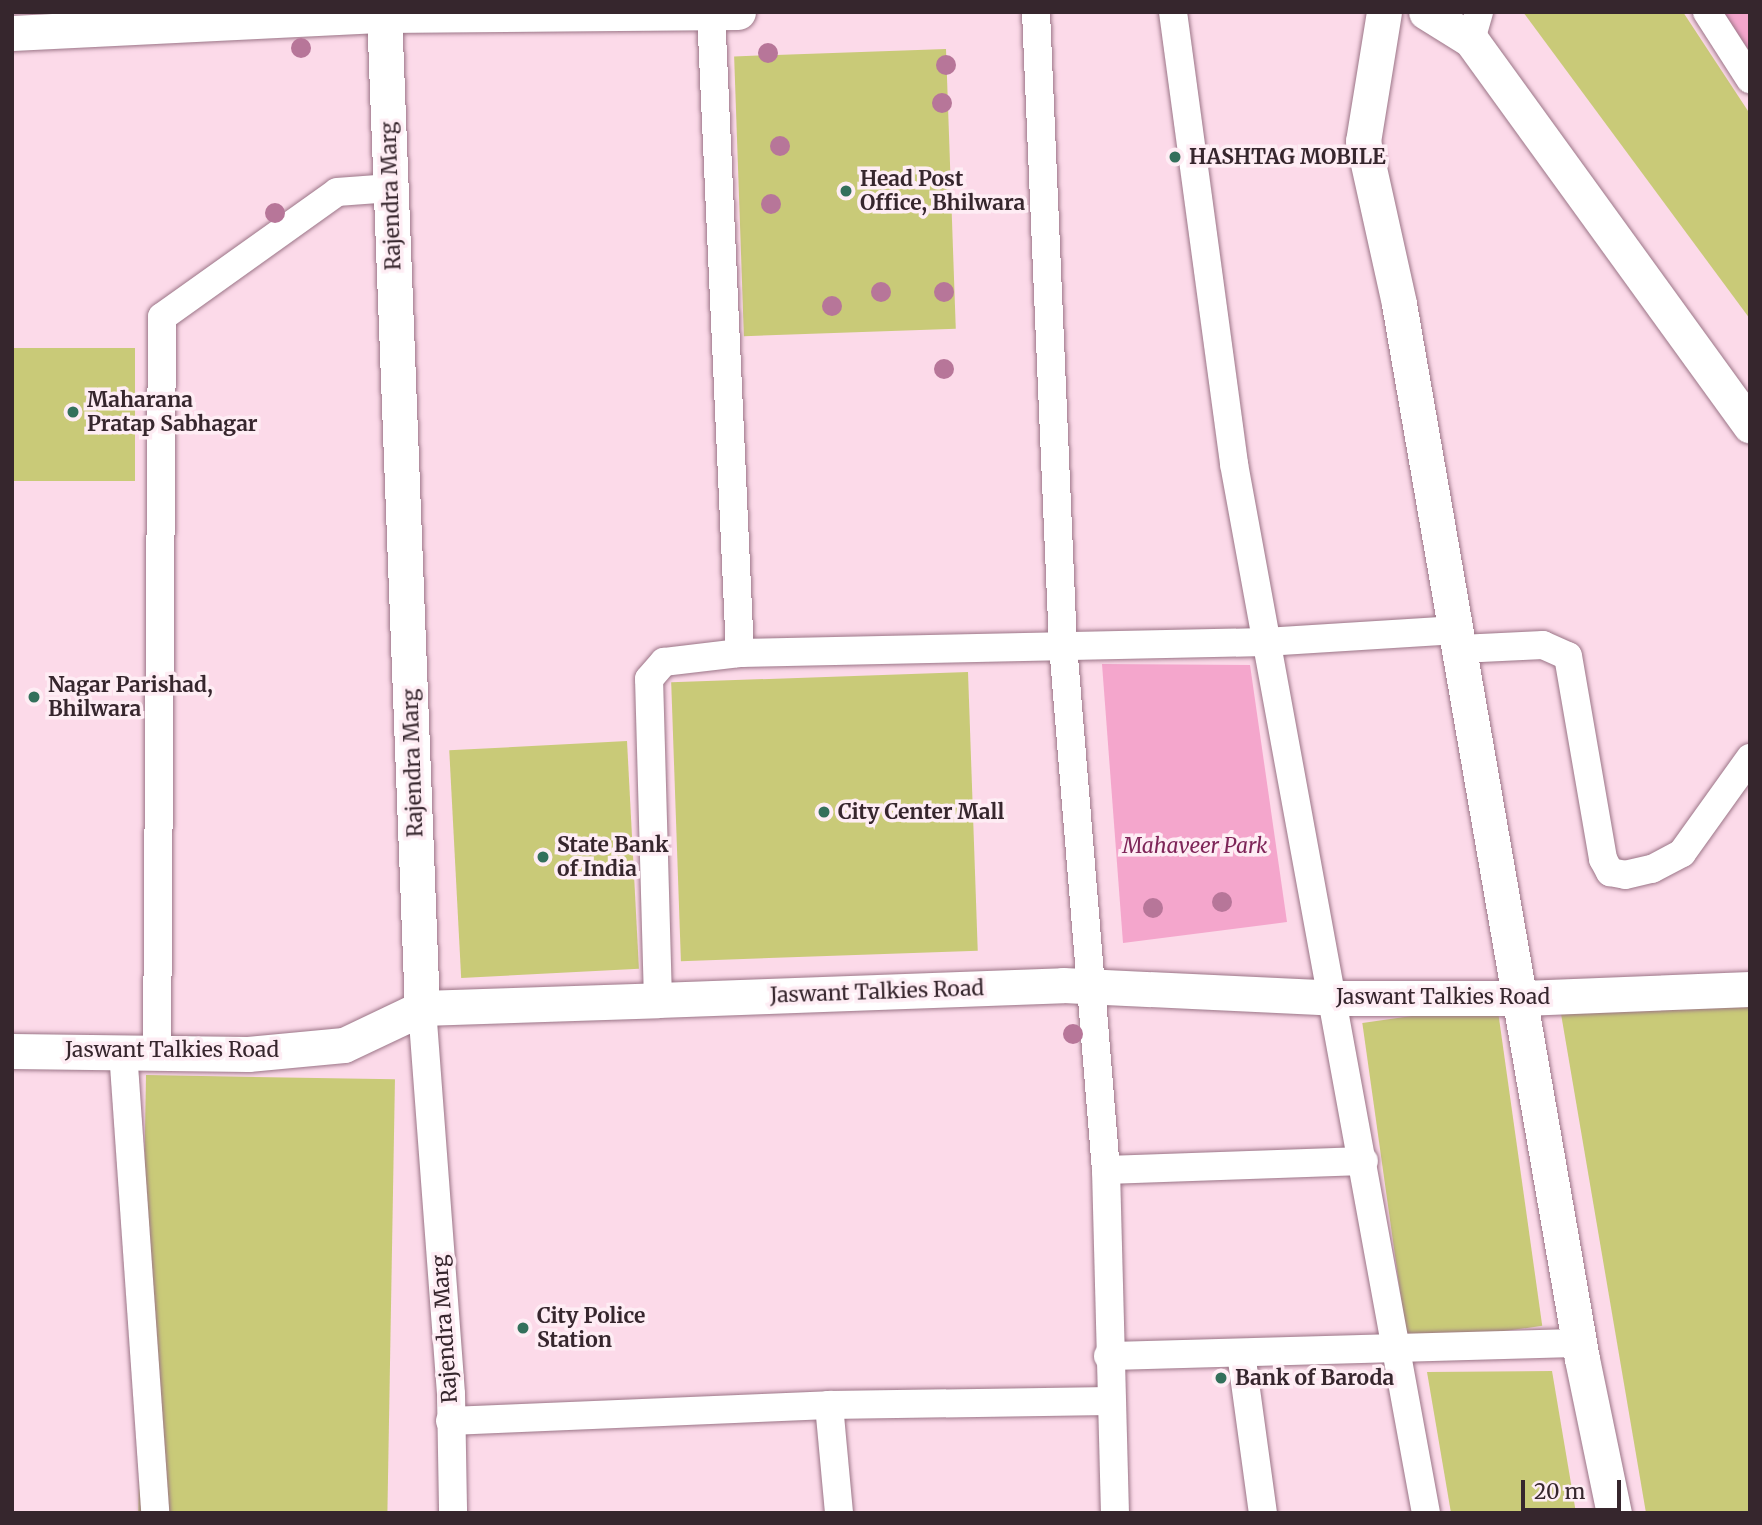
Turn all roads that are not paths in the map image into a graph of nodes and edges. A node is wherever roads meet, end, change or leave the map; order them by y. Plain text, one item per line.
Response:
1 (1036, 12) edge
2 (1173, 12) edge
3 (1384, 12) edge
4 (1426, 12) edge
5 (1707, 12) edge
6 (720, 13) edge
7 (384, 14) edge
8 (1475, 26) edge
9 (12, 33) edge
10 (1750, 79) edge
11 (391, 188) junction
12 (1750, 426) edge
13 (1458, 639) junction
14 (1265, 642) junction
15 (1063, 645) junction
16 (740, 653) junction
17 (1750, 758) edge
18 (1089, 987) junction
19 (1750, 989) edge
20 (1335, 998) junction
21 (1522, 998) junction
22 (658, 1000) junction
23 (422, 1008) junction
24 (12, 1051) edge
25 (122, 1051) junction
26 (157, 1052) junction
27 (1364, 1161) junction
28 (1106, 1170) junction
29 (1579, 1343) junction
30 (1396, 1348) junction
31 (1241, 1353) junction
32 (1108, 1356) junction
33 (1110, 1401) junction
34 (828, 1405) junction
35 (450, 1421) junction
36 (155, 1513) edge
37 (453, 1513) edge
38 (839, 1513) edge
39 (1115, 1513) edge
40 (1263, 1513) edge
41 (1426, 1513) edge
42 (1614, 1513) edge

1 - 15 street
2 - 14 street
3 - 13 street
4 - 8 street
5 - 10 street
6 - 7 street
6 - 16 street
7 - 9 street
7 - 11 street, Rajendra Marg
8 - 12 street
11 - 23 street, Rajendra Marg
11 - 26 street
13 - 14 street
13 - 17 street
13 - 21 street
14 - 15 street
14 - 20 street
15 - 16 street
15 - 18 street
16 - 22 street
18 - 20 street, Jaswant Talkies Road
18 - 22 street, Jaswant Talkies Road
18 - 28 street
19 - 21 street, Jaswant Talkies Road
20 - 21 street, Jaswant Talkies Road
20 - 27 street
21 - 29 street
22 - 23 street, Jaswant Talkies Road
23 - 26 street, Jaswant Talkies Road
23 - 35 street, Rajendra Marg
24 - 25 street, Jaswant Talkies Road
25 - 26 street, Jaswant Talkies Road
25 - 36 street
27 - 28 street
27 - 30 street
28 - 32 street
29 - 30 street
29 - 42 street
30 - 31 street
30 - 41 street
31 - 32 street
31 - 40 street
32 - 33 street
33 - 34 street
33 - 39 street
34 - 35 street
34 - 38 street
35 - 37 street, Rajendra Marg

